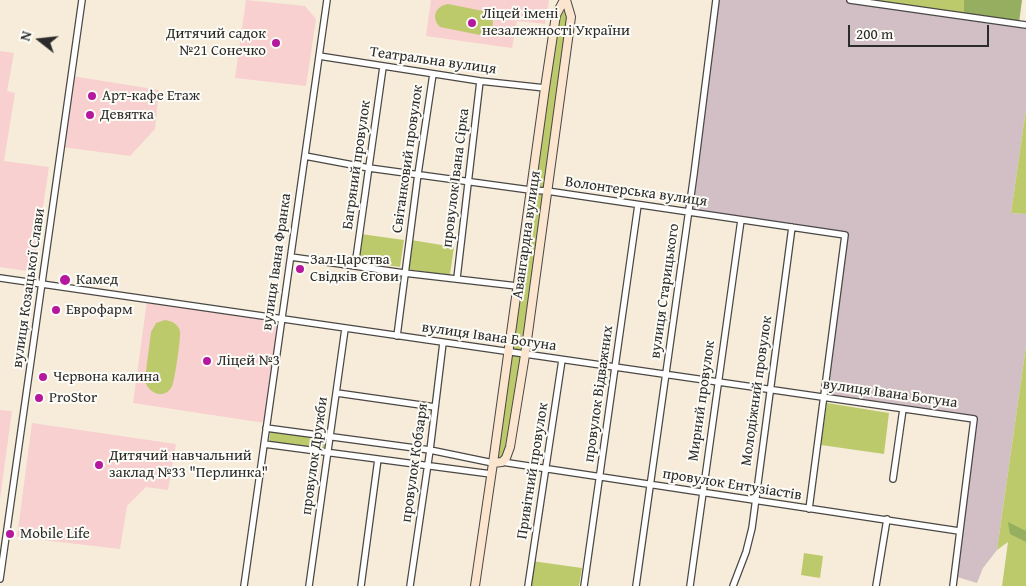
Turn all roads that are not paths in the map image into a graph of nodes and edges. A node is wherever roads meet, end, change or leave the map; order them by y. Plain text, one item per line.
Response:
1 (82, 0) edge
2 (327, 0) edge
3 (565, 0) edge
4 (716, 0) edge
5 (850, 0) edge
6 (1026, 25) edge
7 (319, 56) junction
8 (383, 67) junction
9 (433, 74) junction
10 (480, 81) junction
11 (544, 88) junction
12 (305, 156) junction
13 (368, 168) junction
14 (418, 174) junction
15 (468, 181) junction
16 (530, 190) junction
17 (547, 191) junction
18 (638, 205) junction
19 (689, 212) junction
20 (741, 220) junction
21 (792, 227) junction
22 (291, 257) junction
23 (355, 266) junction
24 (404, 273) junction
25 (0, 278) edge
26 (457, 278) junction
27 (42, 285) junction
28 (517, 286) junction
29 (282, 320) junction
30 (346, 329) junction
31 (397, 336) junction
32 (443, 343) junction
33 (508, 352) junction
34 (525, 355) junction
35 (562, 360) junction
36 (615, 368) junction
37 (666, 375) junction
38 (718, 382) junction
39 (770, 390) junction
40 (337, 393) junction
41 (824, 398) junction
42 (435, 407) junction
43 (903, 409) junction
44 (266, 428) junction
45 (331, 437) junction
46 (264, 444) junction
47 (430, 450) junction
48 (329, 452) junction
49 (378, 459) junction
50 (502, 462) junction
51 (493, 463) junction
52 (427, 465) junction
53 (546, 470) junction
54 (491, 474) junction
55 (599, 478) junction
56 (893, 479) dead end
57 (650, 486) junction
58 (702, 493) junction
59 (755, 501) junction
60 (809, 509) junction
61 (887, 519) junction
62 (959, 531) junction
63 (0, 579) edge
64 (244, 586) edge
65 (309, 586) edge
66 (361, 586) edge
67 (410, 586) edge
68 (475, 586) edge
69 (528, 586) edge
70 (584, 586) edge
71 (636, 586) edge
72 (690, 586) edge
73 (734, 586) edge
74 (876, 586) edge
75 (953, 586) edge

1 - 27 street, вулиця Козацької Слави
2 - 7 street, вулиця Івана Франка
3 - 11 street, Авангардна вулиця
3 - 17 street, Авангардна вулиця
4 - 19 street, вулиця Старицького
5 - 6 street
7 - 8 street, Театральна вулиця
7 - 12 street, вулиця Івана Франка
8 - 9 street, Театральна вулиця
8 - 13 street, Багряний провулок
9 - 10 street, Театральна вулиця
9 - 14 street, Світанковий провулок
10 - 11 street, Театральна вулиця
10 - 15 street, провулок Івана Сірка
11 - 16 street, Авангардна вулиця
12 - 13 street, Волонтерська вулиця
12 - 22 street, вулиця Івана Франка
13 - 14 street, Волонтерська вулиця
13 - 23 street, Багряний провулок
14 - 15 street, Волонтерська вулиця
14 - 24 street, Світанковий провулок
15 - 16 street, Волонтерська вулиця
15 - 26 street, провулок Івана Сірка
16 - 17 street, Волонтерська вулиця
16 - 28 street, Авангардна вулиця
17 - 18 street, Волонтерська вулиця
17 - 34 street, Авангардна вулиця
18 - 19 street, Волонтерська вулиця
18 - 36 street, провулок Відважних
19 - 20 street, Волонтерська вулиця
19 - 37 street, вулиця Старицького
20 - 21 street, Волонтерська вулиця
20 - 38 street, Мирний провулок
21 - 39 street, Молодіжний провулок
21 - 41 street, Волонтерська вулиця
22 - 23 street
22 - 29 street, вулиця Івана Франка
23 - 24 street
24 - 26 street
24 - 31 street, Світанковий провулок
25 - 27 street, вулиця Івана Богуна
26 - 28 street
27 - 29 street, вулиця Івана Богуна
27 - 63 street, вулиця Козацької Слави
28 - 33 street, Авангардна вулиця
29 - 30 street, вулиця Івана Богуна
29 - 44 street, вулиця Івана Франка
30 - 31 street, вулиця Івана Богуна
30 - 40 street, провулок Дружби
31 - 32 street, вулиця Івана Богуна
32 - 33 street, вулиця Івана Богуна
32 - 42 street, провулок Кобзаря
33 - 34 street, вулиця Івана Богуна
33 - 51 street, Авангардна вулиця
34 - 35 street, вулиця Івана Богуна
34 - 50 street, Авангардна вулиця
35 - 36 street, вулиця Івана Богуна
35 - 53 street, Привітний провулок
36 - 37 street, вулиця Івана Богуна
36 - 55 street, провулок Відважних
37 - 38 street, вулиця Івана Богуна
37 - 57 street, вулиця Старицького
38 - 39 street, вулиця Івана Богуна
38 - 58 street, Мирний провулок
39 - 41 street, вулиця Івана Богуна
39 - 59 street, Молодіжний провулок
40 - 42 street
40 - 45 street, провулок Дружби
41 - 43 street, вулиця Івана Богуна
41 - 60 street
42 - 47 street, провулок Кобзаря
43 - 56 street
43 - 62 street, вулиця Івана Богуна
44 - 45 street
44 - 46 street, вулиця Івана Франка
45 - 47 street
45 - 48 street, провулок Дружби
46 - 48 street
46 - 64 street, вулиця Івана Франка
47 - 51 street
47 - 52 street, провулок Кобзаря
48 - 49 street
48 - 65 street, провулок Дружби
49 - 52 street
49 - 66 street
50 - 51 street
50 - 53 street, провулок Ентузіастів
51 - 54 street, Авангардна вулиця
52 - 54 street
52 - 67 street, провулок Кобзаря
53 - 55 street, провулок Ентузіастів
53 - 69 street, Привітний провулок
54 - 68 street, Авангардна вулиця
55 - 57 street, провулок Ентузіастів
55 - 70 street, провулок Відважних
57 - 58 street, провулок Ентузіастів
57 - 71 street, вулиця Старицького
58 - 59 street, провулок Ентузіастів
58 - 72 street, Мирний провулок
59 - 60 street, провулок Ентузіастів
59 - 73 street, Молодіжний провулок
60 - 61 street, провулок Ентузіастів
61 - 62 street, провулок Ентузіастів
61 - 74 street
62 - 75 street

